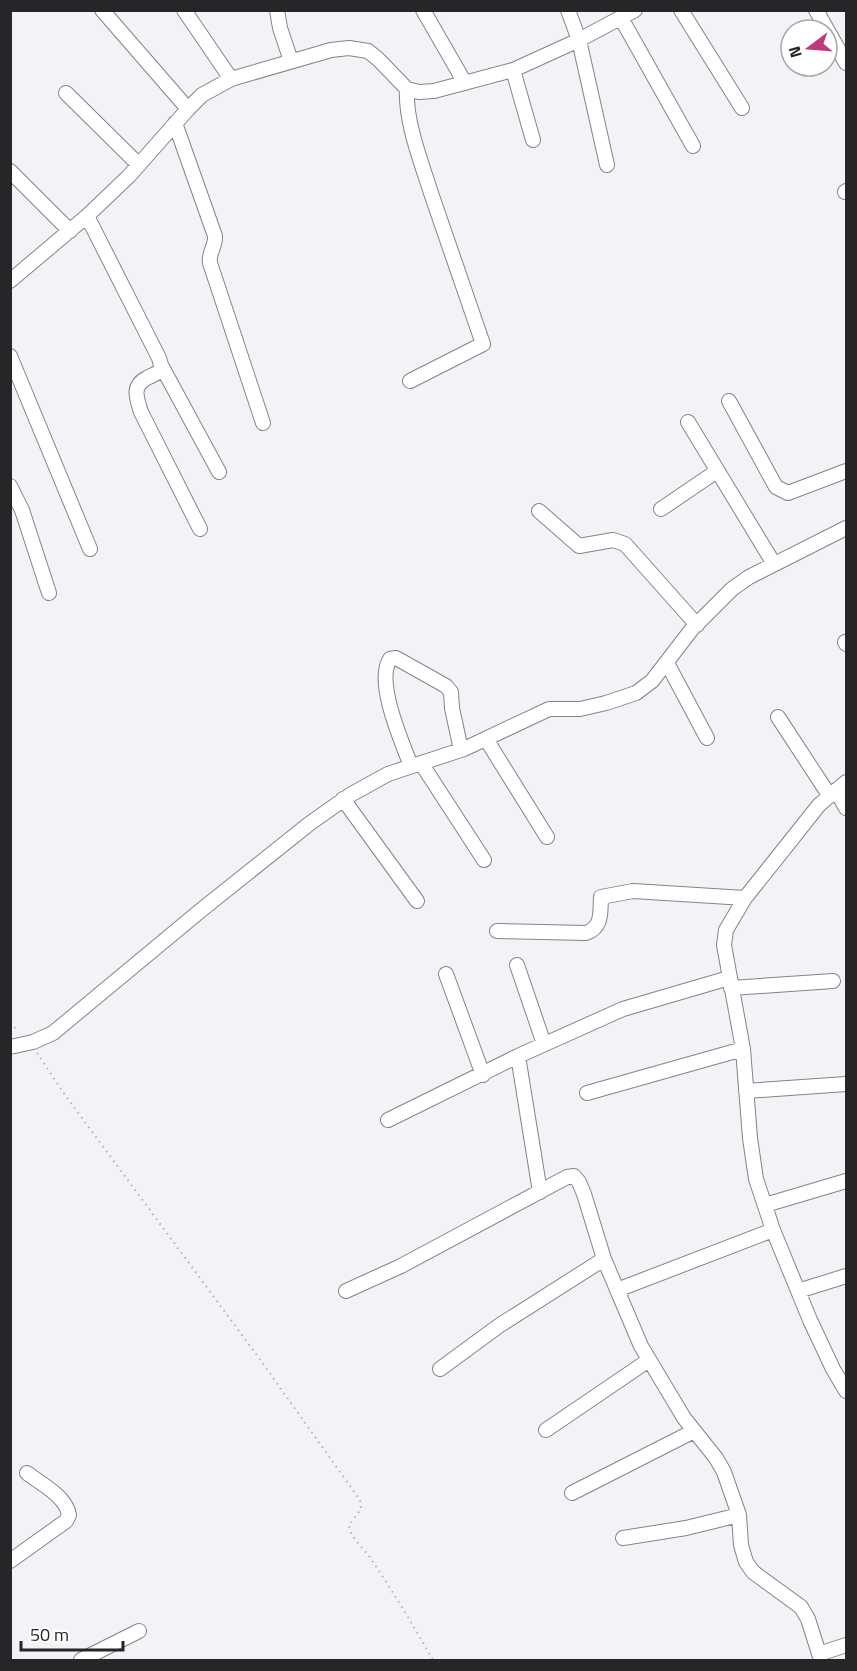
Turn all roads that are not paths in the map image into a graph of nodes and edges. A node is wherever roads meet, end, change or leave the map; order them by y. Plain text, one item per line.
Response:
1 (102, 10) edge
2 (184, 10) edge
3 (277, 10) edge
4 (423, 10) edge
5 (568, 10) edge
6 (635, 10) edge
7 (681, 10) edge
8 (816, 10) edge
9 (621, 18) junction
10 (579, 40) junction
11 (291, 61) junction
12 (846, 63) edge
13 (513, 70) junction
14 (231, 79) junction
15 (465, 83) junction
16 (407, 89) junction
17 (66, 93) dead end
18 (742, 108) dead end
19 (188, 109) junction
20 (176, 123) junction
21 (533, 140) dead end
22 (693, 146) dead end
23 (139, 165) junction
24 (607, 165) dead end
25 (10, 171) edge
26 (87, 216) junction
27 (70, 231) junction
28 (10, 281) edge
29 (10, 356) edge
30 (161, 365) junction
31 (410, 381) dead end
32 (729, 401) dead end
33 (688, 422) dead end
34 (263, 423) dead end
35 (717, 471) junction
36 (846, 471) edge
37 (219, 472) dead end
38 (10, 486) edge
39 (661, 509) dead end
40 (539, 511) dead end
41 (846, 528) edge
42 (200, 529) dead end
43 (90, 549) dead end
44 (774, 564) junction
45 (49, 592) dead end
46 (696, 625) junction
47 (667, 663) junction
48 (778, 717) dead end
49 (707, 738) dead end
50 (486, 740) junction
51 (461, 750) junction
52 (416, 765) junction
53 (837, 789) edge
54 (343, 799) junction
55 (846, 808) edge
56 (548, 837) dead end
57 (484, 860) dead end
58 (745, 898) junction
59 (417, 901) dead end
60 (497, 931) dead end
61 (517, 965) dead end
62 (446, 974) dead end
63 (833, 981) dead end
64 (730, 983) junction
65 (544, 1044) junction
66 (10, 1047) edge
67 (743, 1049) junction
68 (518, 1056) junction
69 (483, 1075) junction
70 (846, 1084) edge
71 (746, 1091) junction
72 (587, 1093) dead end
73 (388, 1120) dead end
74 (846, 1181) edge
75 (540, 1192) junction
76 (765, 1205) junction
77 (773, 1230) junction
78 (604, 1259) junction
79 (846, 1276) edge
80 (617, 1290) junction
81 (346, 1291) dead end
82 (798, 1291) junction
83 (649, 1360) junction
84 (440, 1369) dead end
85 (846, 1391) edge
86 (546, 1430) dead end
87 (694, 1431) junction
88 (27, 1473) dead end
89 (572, 1493) dead end
90 (739, 1515) junction
91 (623, 1538) dead end
92 (10, 1560) edge
93 (139, 1631) dead end
94 (846, 1645) edge
95 (820, 1657) edge
96 (81, 1660) edge

1 - 19 street
2 - 14 street
3 - 11 street
4 - 15 street
5 - 10 street
6 - 9 street
7 - 18 street
8 - 12 street
9 - 10 street
9 - 22 street
10 - 13 street
10 - 24 street
11 - 14 street
11 - 16 street
13 - 15 street
13 - 21 street
14 - 19 street
15 - 16 street
16 - 31 street
17 - 23 street
19 - 20 street
20 - 23 street
20 - 34 street
23 - 26 street
25 - 27 street
26 - 27 street
26 - 30 street
27 - 28 street
29 - 43 street
30 - 37 street
30 - 42 street
32 - 36 street
33 - 35 street
35 - 39 street
35 - 44 street
38 - 45 street
40 - 46 street
41 - 44 street
44 - 46 street
46 - 47 street
47 - 49 street
47 - 50 street
48 - 53 street
50 - 51 street
50 - 56 street
51 - 52 street
51 - 52 street
52 - 54 street
52 - 57 street
53 - 55 street
53 - 58 street
54 - 59 street
54 - 66 street
58 - 60 street
58 - 64 street
61 - 65 street
62 - 69 street
63 - 64 street
64 - 65 street
64 - 67 street
65 - 68 street
67 - 71 street
67 - 72 street
68 - 69 street
68 - 75 street
69 - 73 street
70 - 71 street
71 - 76 street
74 - 76 street
75 - 78 street
75 - 81 street
76 - 77 street
77 - 80 street
77 - 82 street
78 - 80 street
78 - 84 street
79 - 82 street
80 - 83 street
82 - 85 street
83 - 86 street
83 - 87 street
87 - 89 street
87 - 90 street
88 - 92 street
90 - 91 street
90 - 95 street
93 - 96 street
94 - 95 street

